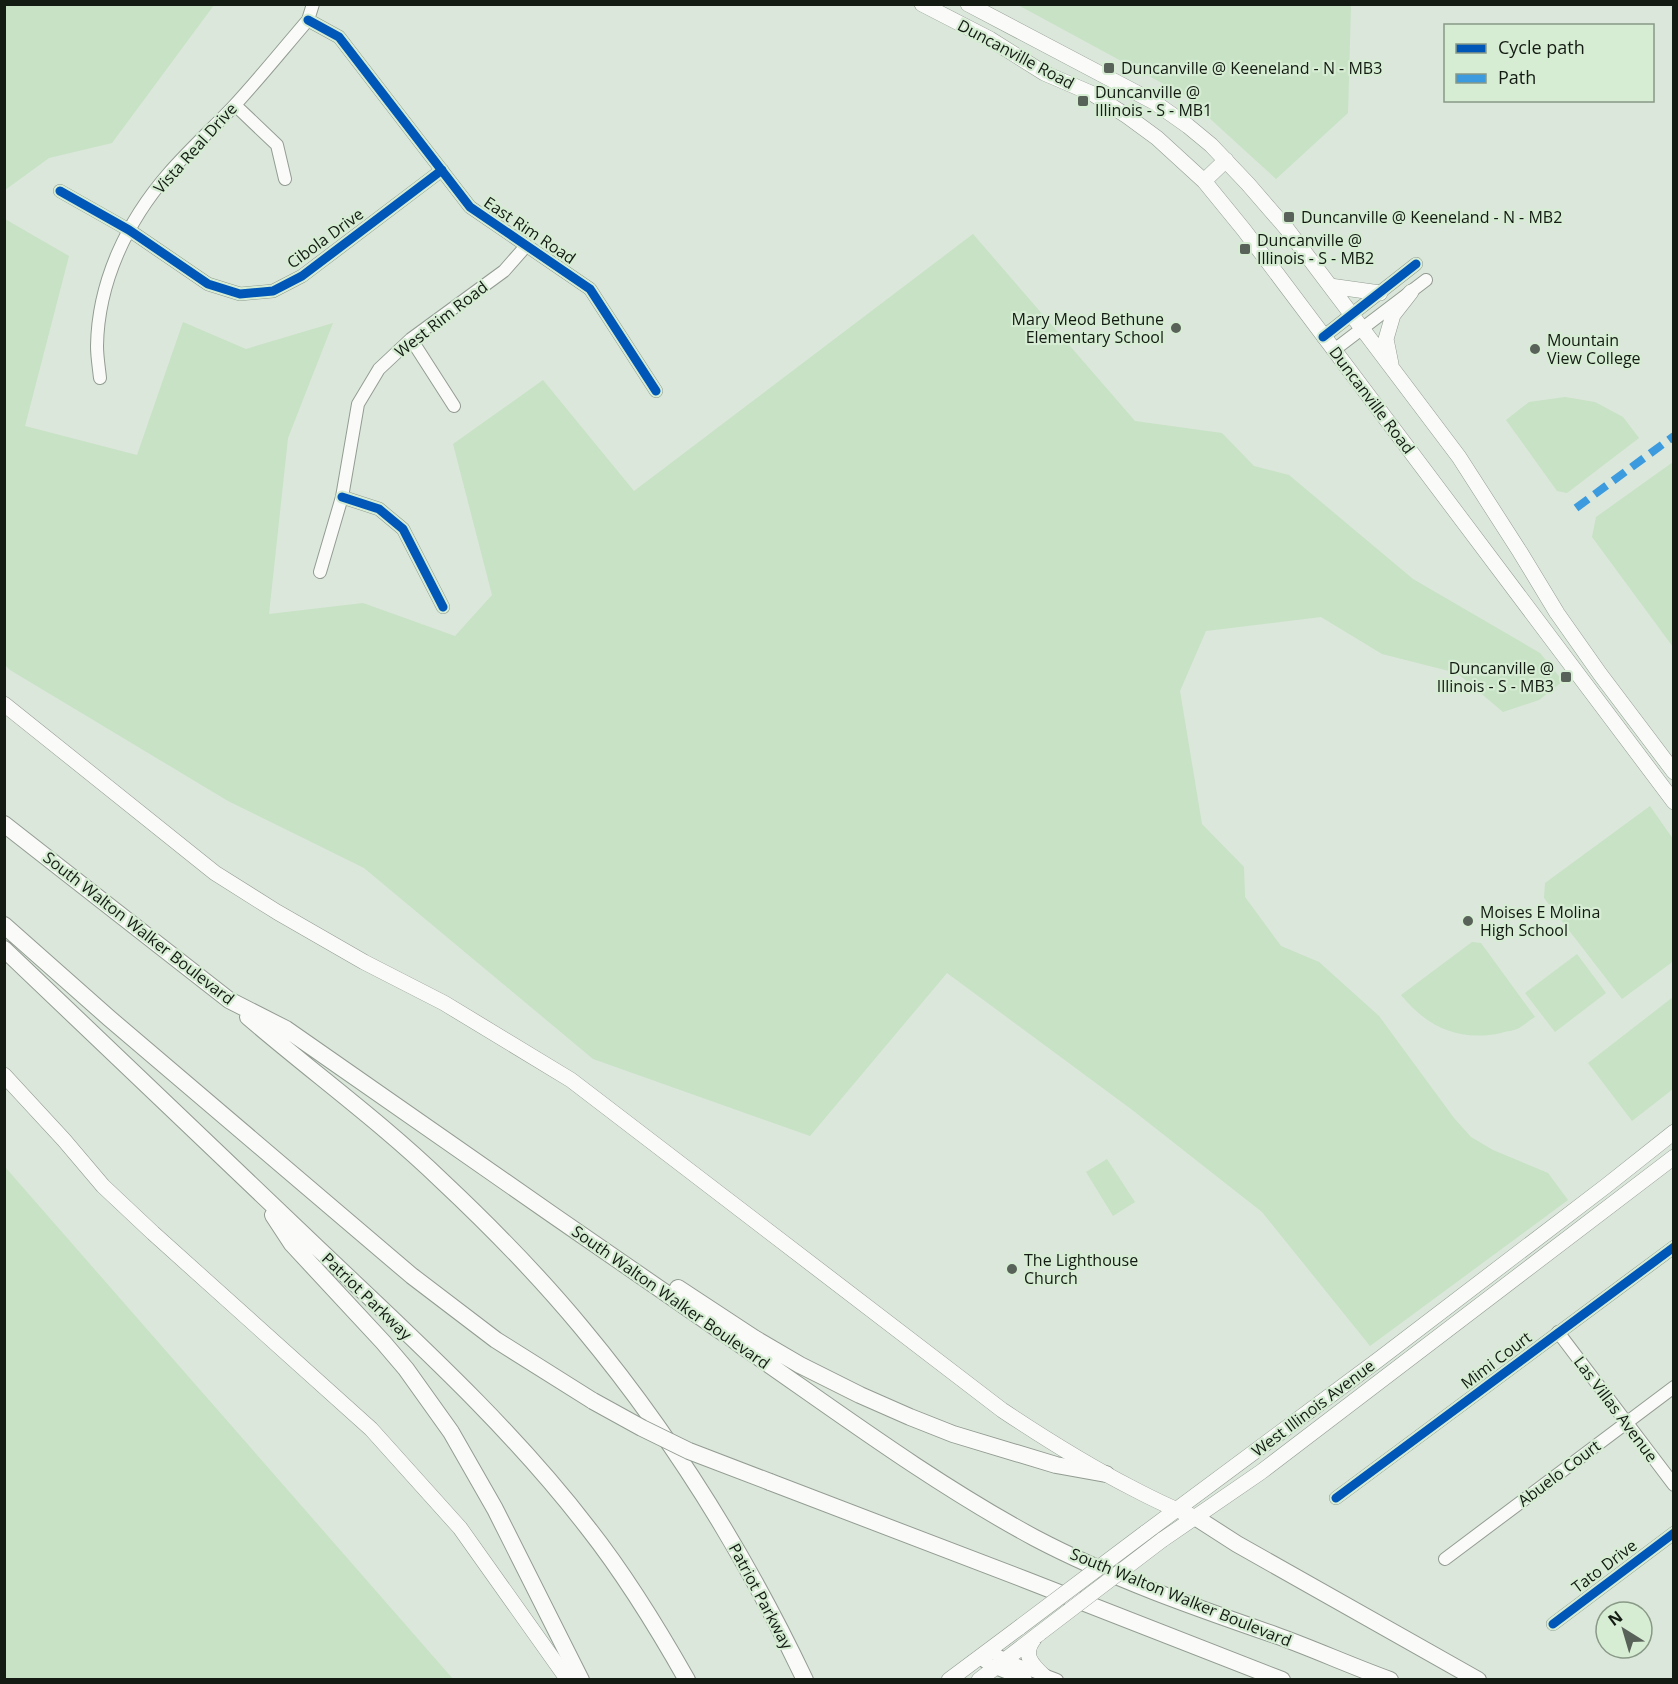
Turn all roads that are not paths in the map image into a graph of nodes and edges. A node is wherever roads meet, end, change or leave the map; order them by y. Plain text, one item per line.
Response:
1 (313, 4) edge
2 (922, 4) edge
3 (968, 4) edge
4 (308, 20) junction
5 (1055, 51) junction
6 (1044, 73) junction
7 (235, 105) junction
8 (1226, 160) junction
9 (442, 170) junction
10 (285, 179) dead end
11 (1204, 181) junction
12 (60, 191) dead end
13 (129, 230) junction
14 (526, 246) junction
15 (1416, 264) dead end
16 (1426, 280) dead end
17 (1330, 286) junction
18 (1380, 292) junction
19 (1410, 292) junction
20 (1352, 315) junction
21 (1362, 329) junction
22 (1323, 337) junction
23 (411, 339) junction
24 (1334, 350) junction
25 (1392, 370) junction
26 (100, 378) dead end
27 (656, 391) dead end
28 (454, 406) dead end
29 (342, 497) junction
30 (320, 572) dead end
31 (443, 608) dead end
32 (4, 704) edge
33 (1674, 772) edge
34 (1674, 802) edge
35 (4, 824) edge
36 (4, 925) edge
37 (4, 949) edge
38 (230, 1000) junction
39 (4, 1075) edge
40 (1674, 1131) edge
41 (1674, 1157) edge
42 (1605, 1186) junction
43 (256, 1190) junction
44 (1617, 1201) junction
45 (570, 1226) junction
46 (1674, 1247) edge
47 (1558, 1332) junction
48 (1378, 1360) junction
49 (1388, 1376) junction
50 (1674, 1387) edge
51 (1626, 1422) junction
52 (1292, 1424) junction
53 (1302, 1441) junction
54 (1106, 1474) junction
55 (1674, 1485) edge
56 (1336, 1498) dead end
57 (1176, 1510) junction
58 (1195, 1517) junction
59 (1674, 1533) edge
60 (1445, 1558) dead end
61 (1553, 1624) dead end
62 (1038, 1634) junction
63 (984, 1655) junction
64 (1000, 1664) junction
65 (1050, 1678) edge
66 (568, 1680) edge
67 (581, 1680) edge
68 (687, 1680) edge
69 (805, 1680) edge
70 (949, 1680) edge
71 (979, 1680) edge
72 (1026, 1680) edge
73 (1282, 1680) edge
74 (1390, 1680) edge
75 (1478, 1680) edge

1 - 4 street, Vista Real Drive
2 - 6 main road, Duncanville Road
3 - 5 main road, Duncanville Road
4 - 7 street, Vista Real Drive
4 - 9 street, East Rim Road
5 - 6 main road
5 - 8 main road, Duncanville Road
6 - 11 main road, Duncanville Road
7 - 10 street
7 - 13 street, Vista Real Drive
8 - 11 main road
8 - 17 main road, Duncanville Road
9 - 13 street, Cibola Drive
9 - 14 street, East Rim Road
11 - 22 main road, Duncanville Road
12 - 13 street, Cibola Drive
13 - 26 street, Vista Real Drive
14 - 23 street, West Rim Road
14 - 27 street, East Rim Road
15 - 18 street
16 - 19 street
17 - 18 main road
17 - 20 main road, Duncanville Road
18 - 20 street
19 - 21 street
19 - 25 main road
20 - 21 main road, Duncanville Road
20 - 22 street
21 - 24 street
21 - 25 main road, Duncanville Road
22 - 24 main road, Duncanville Road
23 - 28 street
23 - 29 street, West Rim Road
24 - 34 main road, Duncanville Road
25 - 33 main road, Duncanville Road
29 - 30 street, West Rim Road
29 - 31 street
32 - 54 main road
35 - 38 highway, South Walton Walker Boulevard
36 - 73 highway, bridge
37 - 43 highway, Patriot Parkway
38 - 45 highway, South Walton Walker Boulevard
38 - 69 highway, Patriot Parkway
39 - 66 main road
40 - 42 main road, West Illinois Avenue
41 - 44 main road, West Illinois Avenue
42 - 44 main road
42 - 48 main road, West Illinois Avenue
43 - 67 highway
43 - 68 highway, Patriot Parkway
44 - 49 main road, West Illinois Avenue
45 - 54 highway
45 - 74 highway, South Walton Walker Boulevard
46 - 47 street, Mimi Court
47 - 51 street, Las Villas Avenue
47 - 56 street, Mimi Court
48 - 49 main road
48 - 52 main road, West Illinois Avenue
49 - 53 main road, West Illinois Avenue
50 - 51 street, Abuelo Court
51 - 55 street, Las Villas Avenue
51 - 60 street, Abuelo Court
52 - 53 main road
52 - 57 main road, West Illinois Avenue
53 - 58 main road, West Illinois Avenue
54 - 57 main road
57 - 58 main road
57 - 63 main road, West Illinois Avenue, bridge
58 - 62 main road, West Illinois Avenue, bridge
58 - 75 highway
59 - 61 street, Tato Drive
62 - 64 main road, West Illinois Avenue
62 - 65 main road
63 - 64 street
63 - 70 main road, West Illinois Avenue
64 - 65 street
64 - 71 main road, West Illinois Avenue
64 - 72 street

